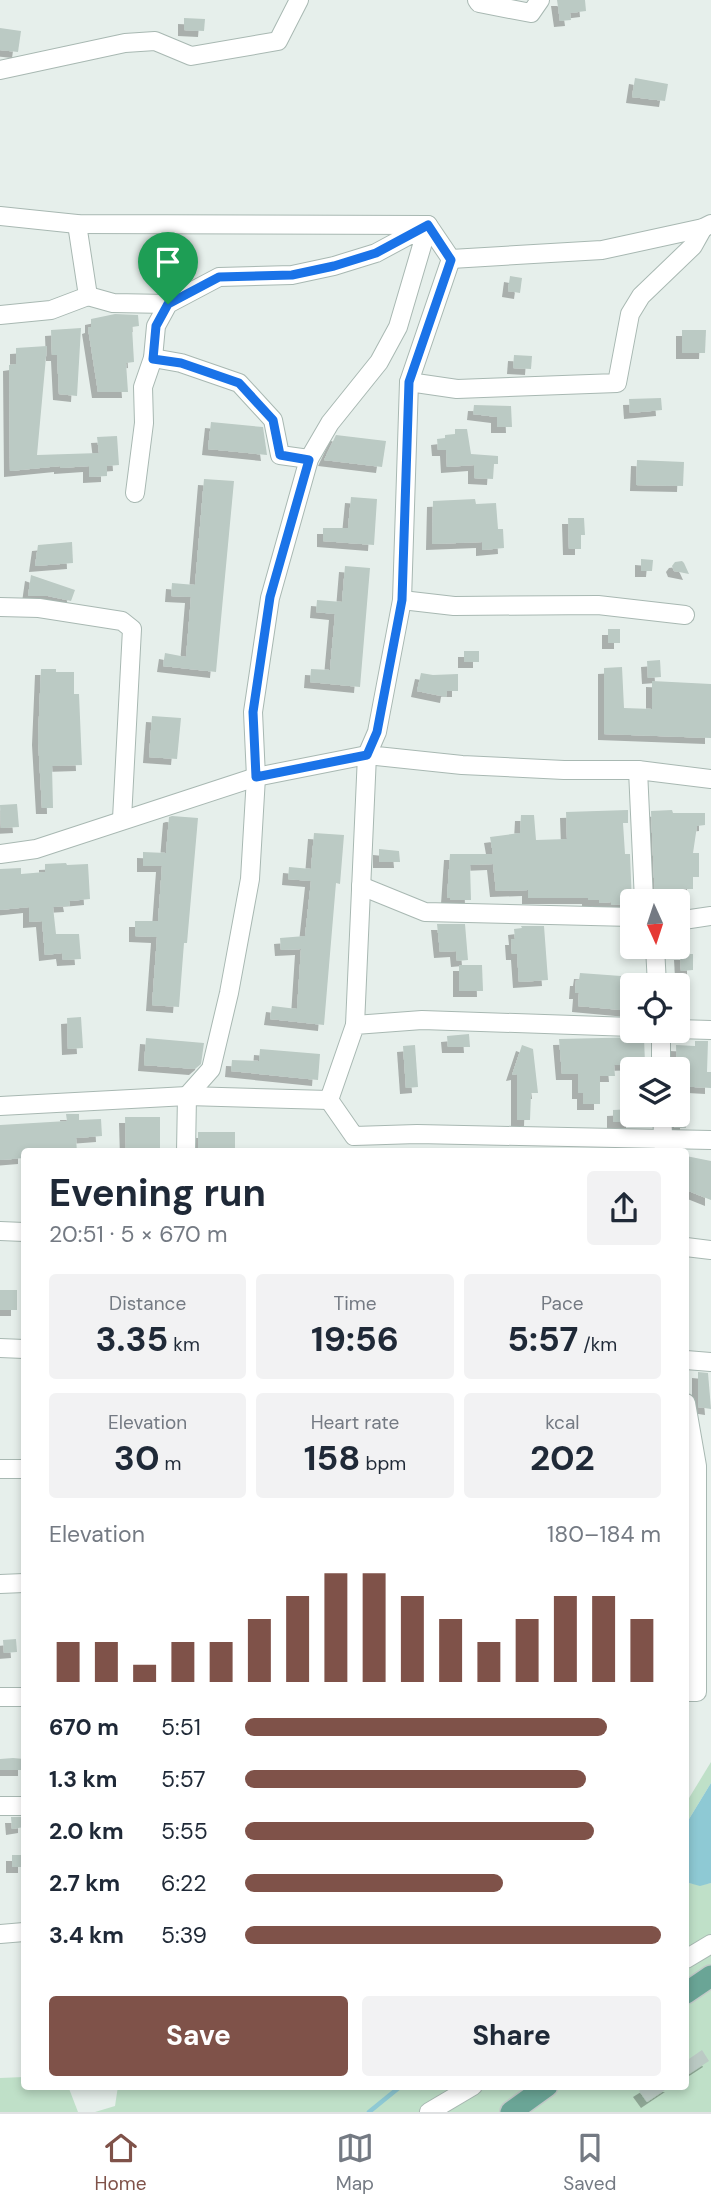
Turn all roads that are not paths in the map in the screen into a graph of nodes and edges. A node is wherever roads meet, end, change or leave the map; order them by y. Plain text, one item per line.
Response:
1 (299, 0) edge
2 (477, 0) edge
3 (540, 0) edge
4 (0, 69) edge
5 (0, 216) edge
6 (77, 224) junction
7 (428, 225) junction
8 (707, 226) edge
9 (451, 260) junction
10 (88, 296) junction
11 (168, 304) junction
12 (0, 315) edge
13 (153, 359) junction
14 (409, 382) junction
15 (309, 460) junction
16 (135, 493) dead end
17 (402, 600) junction
18 (0, 607) edge
19 (685, 615) dead end
20 (367, 755) junction
21 (638, 770) junction
22 (256, 777) junction
23 (711, 779) edge
24 (122, 819) junction
25 (0, 854) edge
26 (361, 886) junction
27 (643, 889) edge
28 (711, 916) edge
29 (620, 918) edge
30 (690, 919) edge
31 (355, 1025) junction
32 (620, 1027) edge
33 (690, 1029) edge
34 (711, 1030) edge
35 (187, 1096) junction
36 (329, 1100) junction
37 (0, 1106) edge
38 (711, 1140) edge
39 (663, 1144) edge
40 (186, 1148) edge
41 (0, 1231) edge
42 (21, 1232) edge
43 (689, 1247) edge
44 (711, 1250) edge
45 (0, 1348) edge
46 (21, 1349) edge
47 (689, 1360) edge
48 (711, 1362) edge
49 (689, 1419) edge
50 (698, 1466) edge
51 (0, 1469) edge
52 (21, 1469) edge
53 (692, 1573) edge
54 (21, 1583) edge
55 (0, 1584) edge
56 (689, 1692) edge
57 (0, 1697) edge
58 (21, 1697) edge
59 (21, 1806) edge
60 (0, 1807) edge
61 (0, 1919) edge
62 (21, 1931) edge
63 (21, 1932) edge
64 (0, 1934) edge
65 (711, 1944) edge
66 (689, 1957) edge
67 (711, 1976) edge
68 (689, 1991) edge
69 (465, 2090) edge
70 (542, 2090) edge
71 (429, 2112) edge
72 (512, 2112) edge

1 - 4 street
2 - 3 street
5 - 6 street
6 - 7 street
6 - 10 street
7 - 9 street
7 - 11 street
7 - 15 street
8 - 9 street
8 - 14 street
9 - 14 street
10 - 11 street
10 - 12 street
11 - 13 street
13 - 15 street
13 - 16 street
14 - 17 street
15 - 22 street
17 - 19 street
17 - 20 street
18 - 24 street
20 - 21 street
20 - 22 street
20 - 26 street
21 - 23 street
21 - 27 street
22 - 24 street
22 - 35 street
24 - 25 street
26 - 29 street
26 - 31 street
28 - 30 street
31 - 32 street
31 - 36 street
33 - 34 street
35 - 36 street
35 - 37 street
35 - 40 street
36 - 39 street
38 - 39 street
41 - 42 street
43 - 44 street
45 - 46 street
47 - 48 street
49 - 50 street
50 - 53 street
51 - 52 street
53 - 56 street
54 - 55 street
57 - 58 street
59 - 60 street
61 - 62 street
63 - 64 street
65 - 66 street
67 - 68 main road
69 - 71 street
70 - 72 main road

